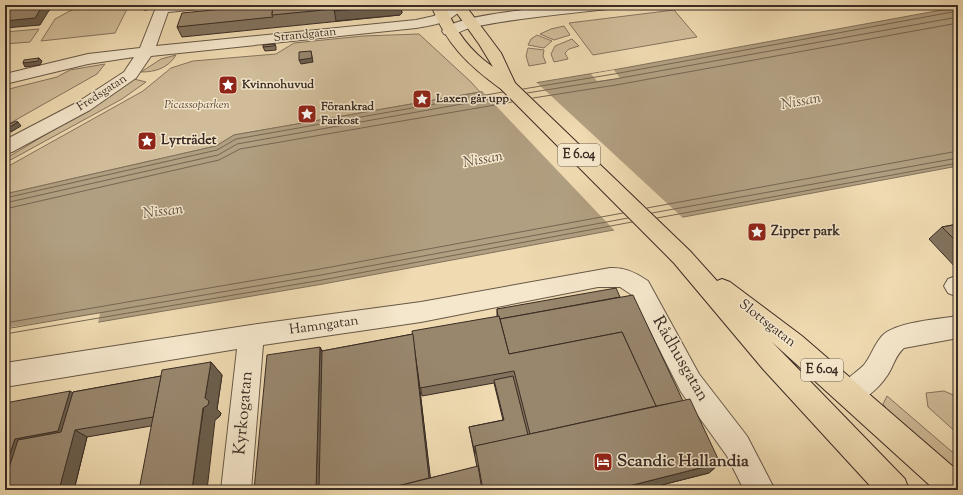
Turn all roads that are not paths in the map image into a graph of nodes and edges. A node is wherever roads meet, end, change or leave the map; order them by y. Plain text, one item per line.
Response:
1 (200, 5) edge
2 (458, 5) edge
3 (608, 5) edge
4 (164, 7) edge
5 (452, 20) edge
6 (146, 52) junction
7 (5, 79) edge
8 (508, 85) junction
9 (5, 148) edge
10 (682, 257) junction
11 (640, 288) joint
12 (958, 327) edge
13 (251, 336) junction
14 (5, 375) edge
15 (850, 393) junction
16 (236, 490) edge
17 (760, 490) edge
18 (894, 490) edge
19 (957, 490) edge

1 - 4 street
2 - 5 highway, E 6.04
2 - 5 street, Strandgatan
3 - 5 street, Strandgatan
4 - 6 street, Fredsgatan
5 - 6 street, Strandgatan
5 - 8 highway, E 6.04
5 - 8 highway, E 6.04
6 - 7 street, Strandgatan
6 - 9 street, Fredsgatan
8 - 10 highway, Slottsgatan / E 6.04
10 - 15 highway, Slottsgatan / E 6.04
10 - 18 highway, Slottsgatan / E 6.04
11 - 13 street, Hamngatan
11 - 17 street, Rådhusgatan
12 - 15 street
13 - 14 street, Hamngatan
13 - 16 street, Kyrkogatan
15 - 19 highway, Slottsgatan / E 6.04

